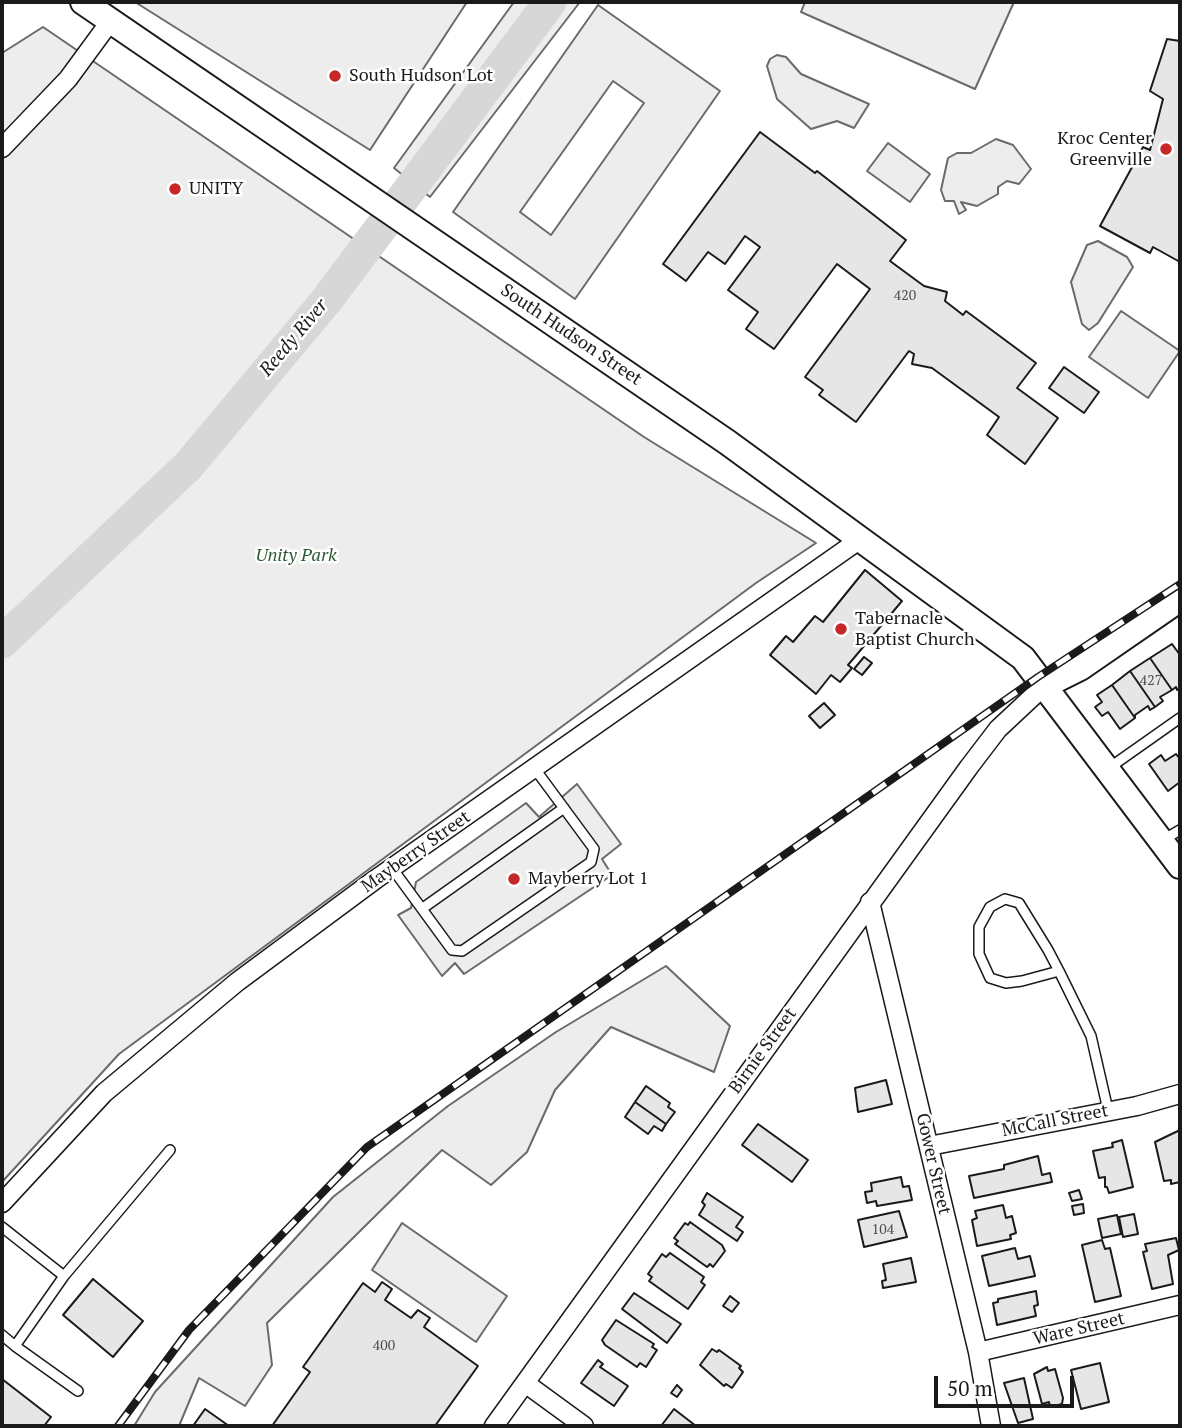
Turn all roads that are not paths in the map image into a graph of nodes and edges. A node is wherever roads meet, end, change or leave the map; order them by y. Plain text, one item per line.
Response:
1 (83, 2) edge
2 (112, 19) junction
3 (2, 148) edge
4 (862, 538) junction
5 (1180, 599) edge
6 (1044, 686) junction
7 (1180, 718) edge
8 (535, 769) junction
9 (1108, 769) junction
10 (564, 808) junction
11 (1171, 835) edge
12 (1180, 866) edge
13 (392, 868) junction
14 (870, 902) junction
15 (423, 908) junction
16 (1059, 971) junction
17 (1180, 1094) edge
18 (1108, 1110) junction
19 (929, 1146) junction
20 (170, 1150) dead end
21 (2, 1203) edge
22 (2, 1227) edge
23 (64, 1276) junction
24 (1180, 1305) edge
25 (2, 1335) edge
26 (15, 1346) junction
27 (978, 1352) junction
28 (525, 1383) junction
29 (78, 1391) dead end
30 (494, 1426) edge
31 (584, 1426) edge
32 (991, 1426) edge

1 - 2 street, South Hudson Street
2 - 3 street
2 - 4 street, South Hudson Street
4 - 6 street, South Hudson Street
4 - 8 street, Mayberry Street
5 - 6 street
6 - 9 street, South Hudson Street
6 - 14 street, Birnie Street
7 - 9 lane
8 - 10 lane
8 - 13 street, Mayberry Street
9 - 11 street, South Hudson Street
10 - 15 lane
10 - 15 lane
11 - 12 street, South Hudson Street
13 - 15 lane
13 - 21 street, Mayberry Street
14 - 19 street, Gower Street
14 - 28 street, Birnie Street
16 - 16 lane
16 - 18 lane
17 - 18 street, McCall Street
18 - 19 street, McCall Street
19 - 27 street, Gower Street
20 - 23 lane
22 - 23 lane
23 - 26 lane
24 - 27 street, Ware Street
25 - 26 lane
26 - 29 lane
27 - 32 street, Gower Street
28 - 30 street, Birnie Street
28 - 31 street

